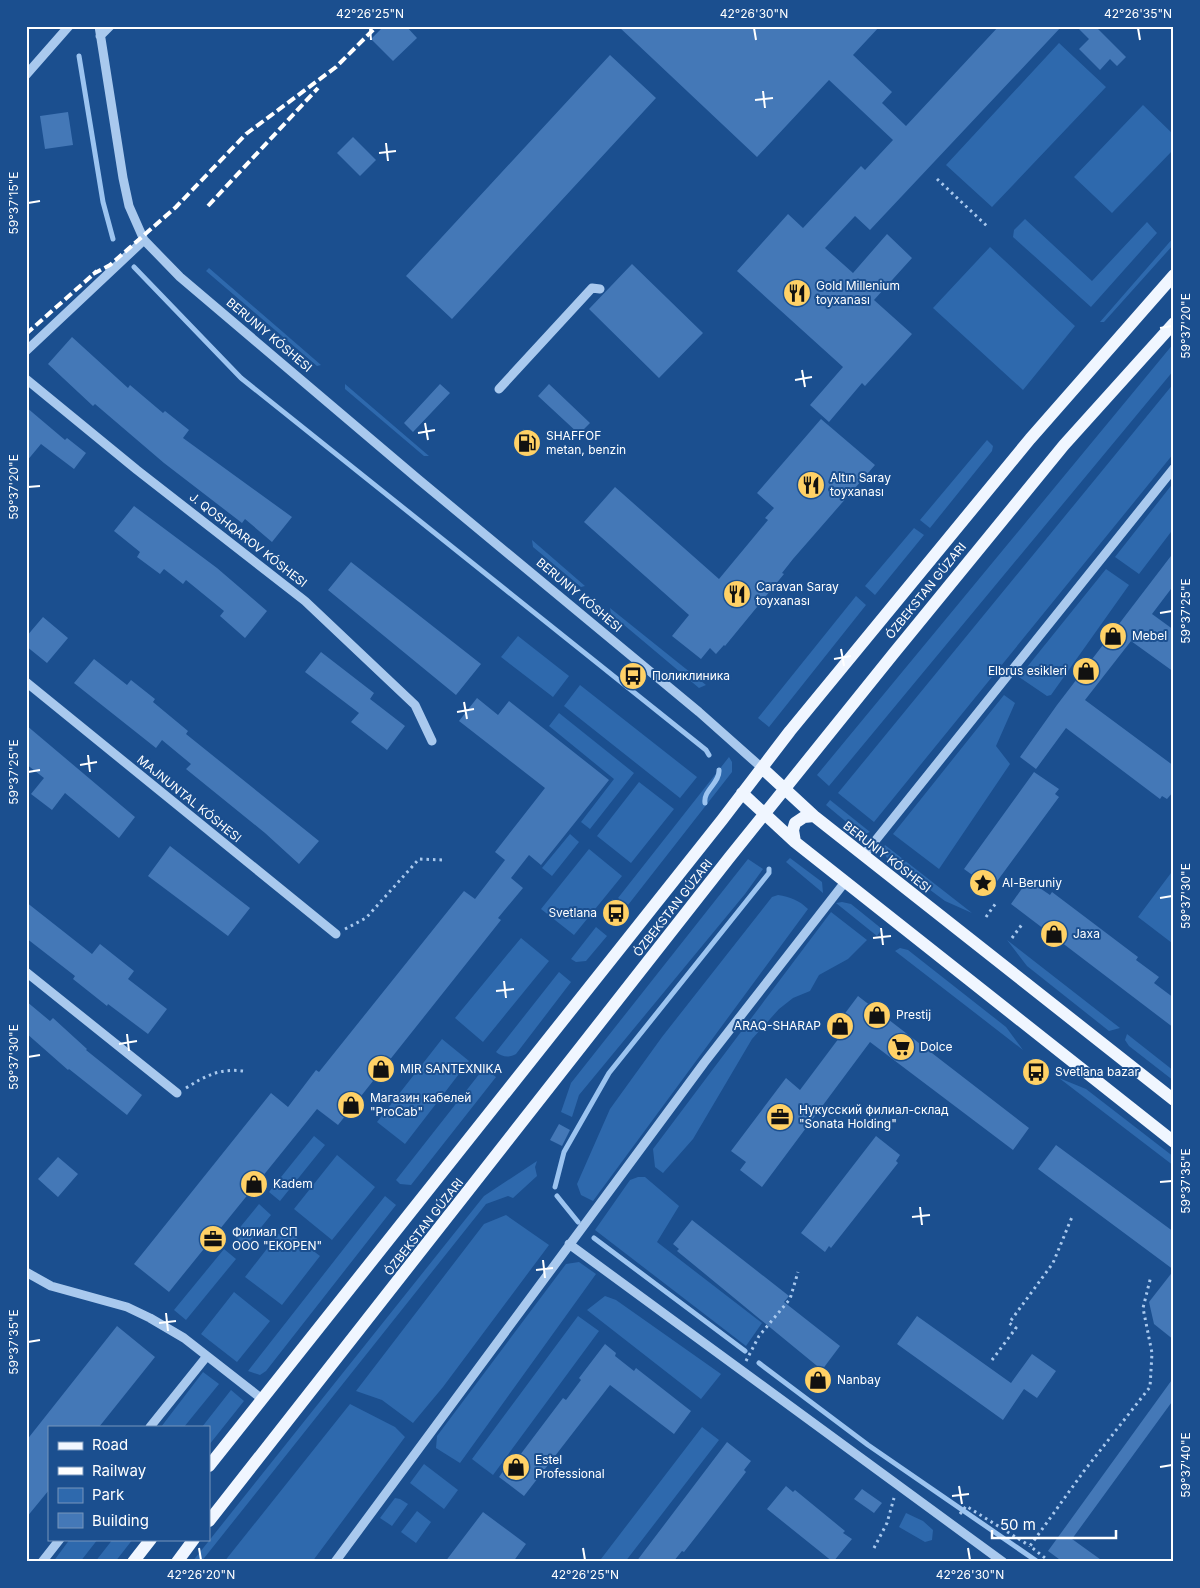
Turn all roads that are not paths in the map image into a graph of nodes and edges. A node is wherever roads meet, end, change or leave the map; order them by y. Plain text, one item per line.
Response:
1 (69, 26) edge
2 (110, 26) edge
3 (100, 31) edge
4 (26, 75) edge
5 (144, 240) junction
6 (1174, 275) edge
7 (600, 289) dead end
8 (1174, 322) edge
9 (26, 351) edge
10 (26, 379) edge
11 (499, 390) dead end
12 (1174, 468) edge
13 (26, 682) edge
14 (432, 742) dead end
15 (762, 768) junction
16 (786, 790) junction
17 (742, 793) junction
18 (765, 814) junction
19 (814, 816) junction
20 (795, 842) junction
21 (863, 856) junction
22 (845, 882) junction
23 (336, 934) road end
24 (26, 972) edge
25 (177, 1093) road end
26 (1174, 1100) edge
27 (1174, 1142) edge
28 (570, 1244) junction
29 (26, 1272) edge
30 (207, 1356) junction
31 (262, 1399) junction
32 (151, 1426) edge
33 (210, 1465) edge
34 (210, 1520) edge
35 (59, 1540) edge
36 (150, 1540) edge
37 (193, 1540) edge
38 (42, 1562) edge
39 (133, 1562) edge
40 (176, 1562) edge
41 (335, 1562) edge
42 (1002, 1562) edge

1 - 4 street
2 - 3 street
3 - 5 street, BERUNIY KÓSHESI
5 - 9 street
5 - 15 street, BERUNIY KÓSHESI
6 - 15 main road
7 - 11 street
8 - 16 main road
10 - 14 street, J. QOSHQAROV KÓSHESI
12 - 21 street
13 - 23 street, MAJNUNTAL KÓSHESI
15 - 16 main road, BERUNIY KÓSHESI
15 - 17 main road
16 - 18 main road
16 - 19 main road, BERUNIY KÓSHESI
17 - 18 main road
17 - 31 main road
18 - 20 main road
18 - 34 main road
19 - 20 main road
19 - 21 main road, BERUNIY KÓSHESI
20 - 22 main road
21 - 26 main road, BERUNIY KÓSHESI
22 - 27 main road
22 - 28 street
24 - 25 street
28 - 41 street
28 - 42 street
29 - 30 street
30 - 31 street
30 - 32 street
31 - 33 main road
35 - 38 street
36 - 39 main road
37 - 40 main road

